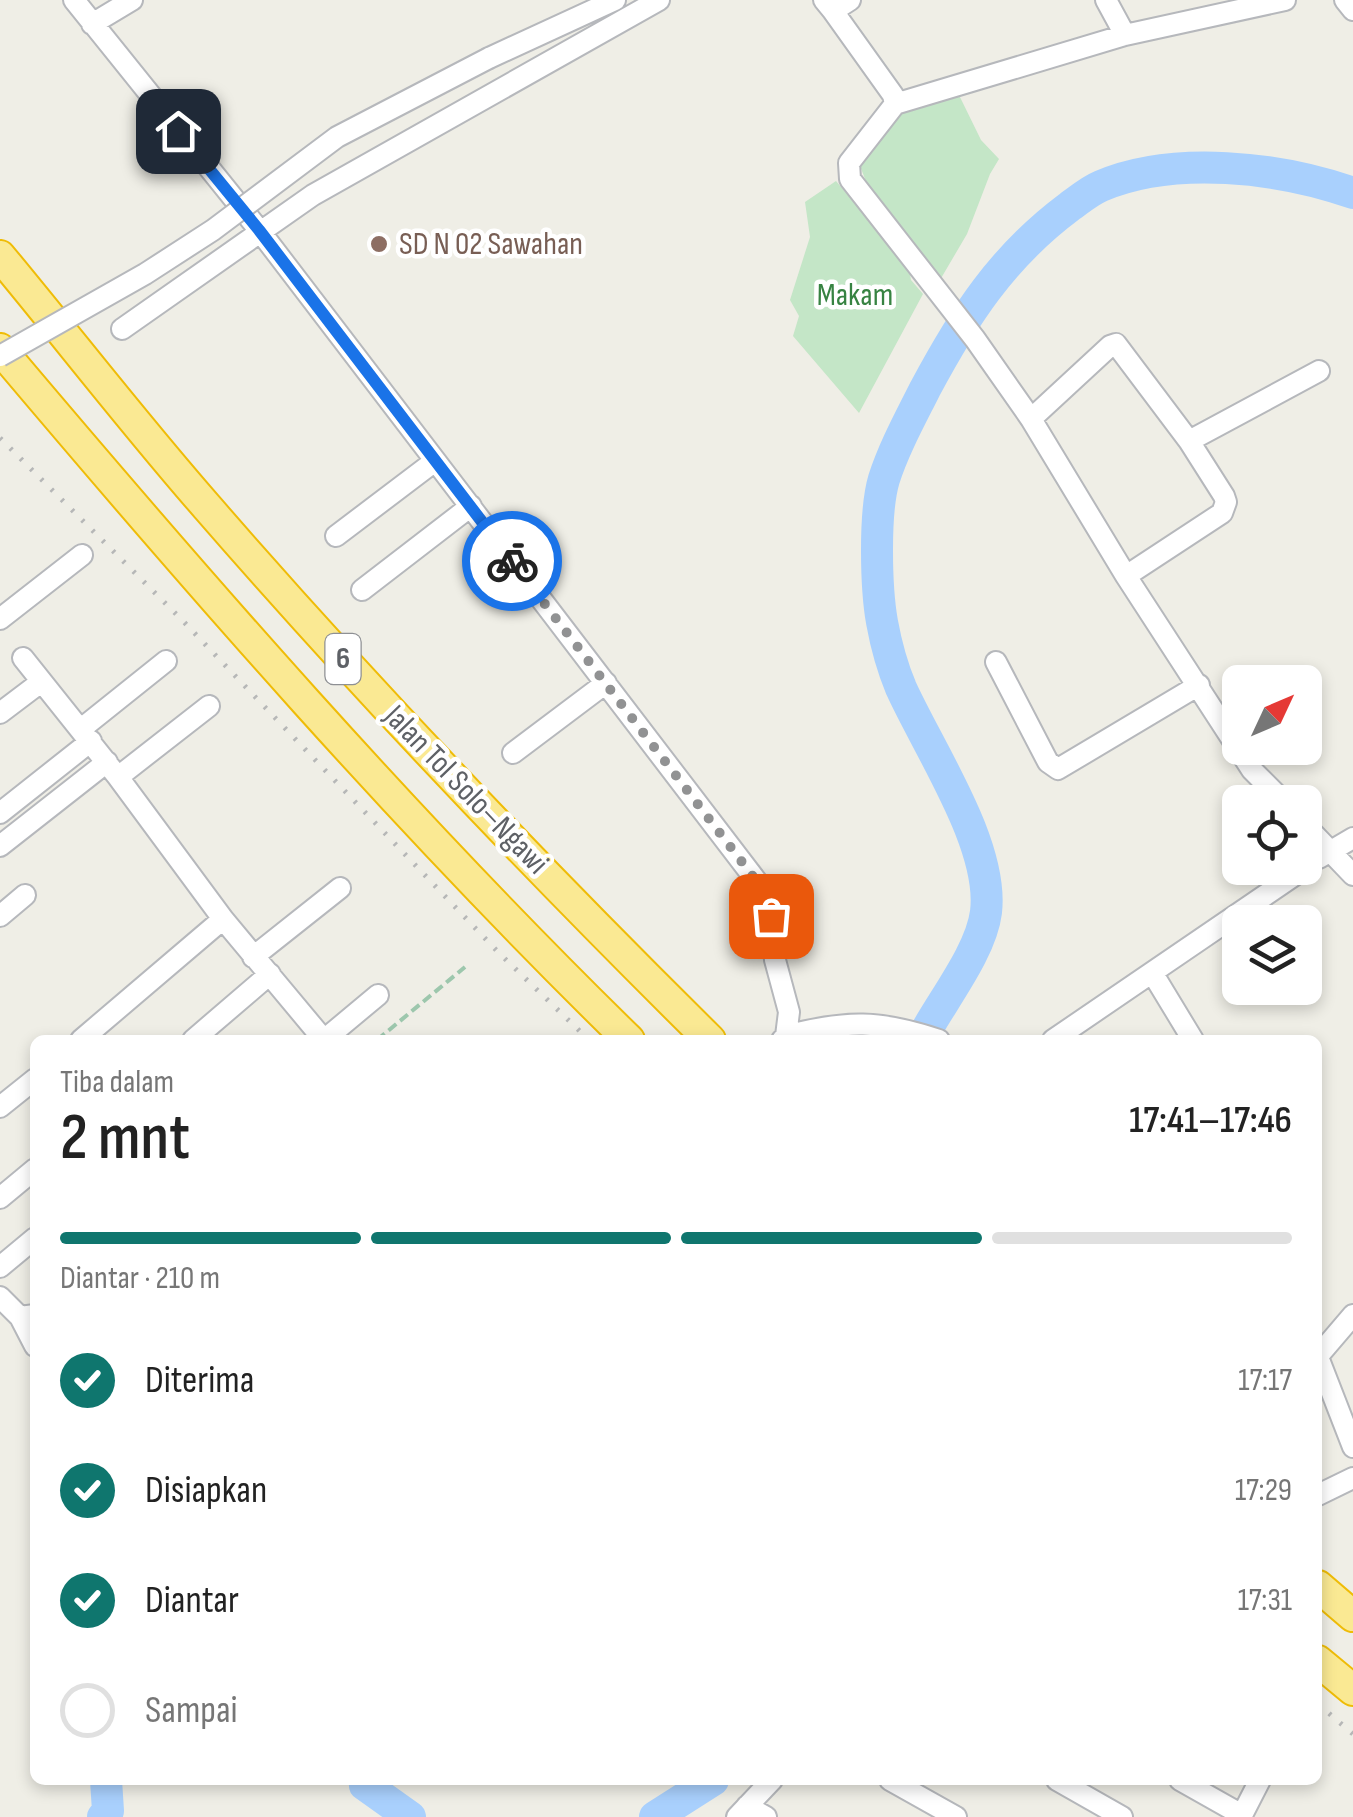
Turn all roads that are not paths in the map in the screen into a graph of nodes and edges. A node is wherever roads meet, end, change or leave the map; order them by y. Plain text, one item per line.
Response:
1 (74, 0) edge
2 (132, 0) edge
3 (615, 0) edge
4 (659, 0) edge
5 (1106, 0) edge
6 (1285, 0) edge
7 (1345, 0) edge
8 (836, 4) edge
9 (1353, 10) edge
10 (92, 24) junction
11 (1125, 34) junction
12 (895, 104) junction
13 (259, 230) junction
14 (0, 256) edge
15 (122, 328) dead end
16 (0, 352) edge
17 (1319, 370) dead end
18 (1031, 419) junction
19 (1189, 441) junction
20 (436, 461) junction
21 (470, 506) junction
22 (336, 536) dead end
23 (82, 555) dead end
24 (1126, 576) junction
25 (362, 590) dead end
26 (0, 619) edge
27 (23, 658) dead end
28 (166, 661) dead end
29 (996, 662) dead end
30 (42, 682) junction
31 (606, 683) junction
32 (1199, 685) junction
33 (209, 706) dead end
34 (0, 713) edge
35 (86, 735) junction
36 (513, 753) dead end
37 (112, 769) junction
38 (1267, 785) edge
39 (0, 813) edge
40 (1353, 838) edge
41 (1322, 843) edge
42 (0, 846) edge
43 (1330, 852) junction
44 (1322, 857) edge
45 (1353, 875) edge
46 (1281, 885) edge
47 (340, 888) dead end
48 (26, 895) dead end
49 (0, 916) edge
50 (223, 919) junction
51 (253, 957) junction
52 (270, 974) junction
53 (1153, 974) junction
54 (378, 995) dead end
55 (87, 1035) edge
56 (199, 1035) edge
57 (320, 1035) edge
58 (330, 1035) edge
59 (624, 1035) edge
60 (705, 1035) edge
61 (785, 1035) edge
62 (796, 1035) edge
63 (925, 1035) edge
64 (1061, 1035) edge
65 (1190, 1035) edge
66 (30, 1082) edge
67 (0, 1107) edge
68 (30, 1174) edge
69 (0, 1198) edge
70 (30, 1242) edge
71 (0, 1267) edge
72 (0, 1297) edge
73 (1353, 1315) edge
74 (27, 1316) edge
75 (1322, 1351) edge
76 (1322, 1366) edge
77 (1353, 1445) edge
78 (1353, 1478) edge
79 (1322, 1493) edge
80 (1322, 1589) edge
81 (1353, 1616) edge
82 (1322, 1663) edge
83 (1353, 1690) edge
84 (767, 1785) edge
85 (899, 1785) edge
86 (1066, 1785) edge
87 (1188, 1785) edge
88 (1257, 1785) edge
89 (742, 1812) edge
90 (1241, 1816) edge
91 (766, 1817) edge
92 (956, 1817) edge
93 (1122, 1817) edge

1 - 10 street
2 - 10 street
3 - 16 street, bridge
4 - 13 street
5 - 11 street
6 - 11 street
7 - 9 street
8 - 12 street
10 - 13 street
11 - 12 street
12 - 18 street
13 - 15 street
13 - 20 street
14 - 60 highway, Jalan Tol Solo–Ngawi / 6
16 - 59 highway, Jalan Tol Solo–Ngawi / 6
17 - 19 street
18 - 19 street
18 - 24 street
19 - 24 street
20 - 21 street
20 - 22 street
21 - 25 street
21 - 31 street
23 - 26 street
24 - 32 street
27 - 30 street
28 - 35 street
29 - 32 street
30 - 34 street
30 - 35 street
31 - 36 street
31 - 61 street
32 - 38 street
33 - 37 street
35 - 37 street
35 - 39 street
37 - 42 street
37 - 50 street
40 - 43 street
41 - 43 street
43 - 44 street
43 - 45 street
46 - 53 street
47 - 51 street
48 - 49 street
50 - 51 street
50 - 55 street
51 - 52 street
52 - 56 street
52 - 57 street
53 - 64 street
53 - 65 street
54 - 58 street
62 - 63 street
66 - 67 street
68 - 69 street
70 - 71 street
72 - 74 street
73 - 75 street
76 - 77 street
78 - 79 street
80 - 81 highway
82 - 83 highway
84 - 89 street
85 - 92 street
86 - 93 street
87 - 90 street
88 - 90 street
89 - 91 street

